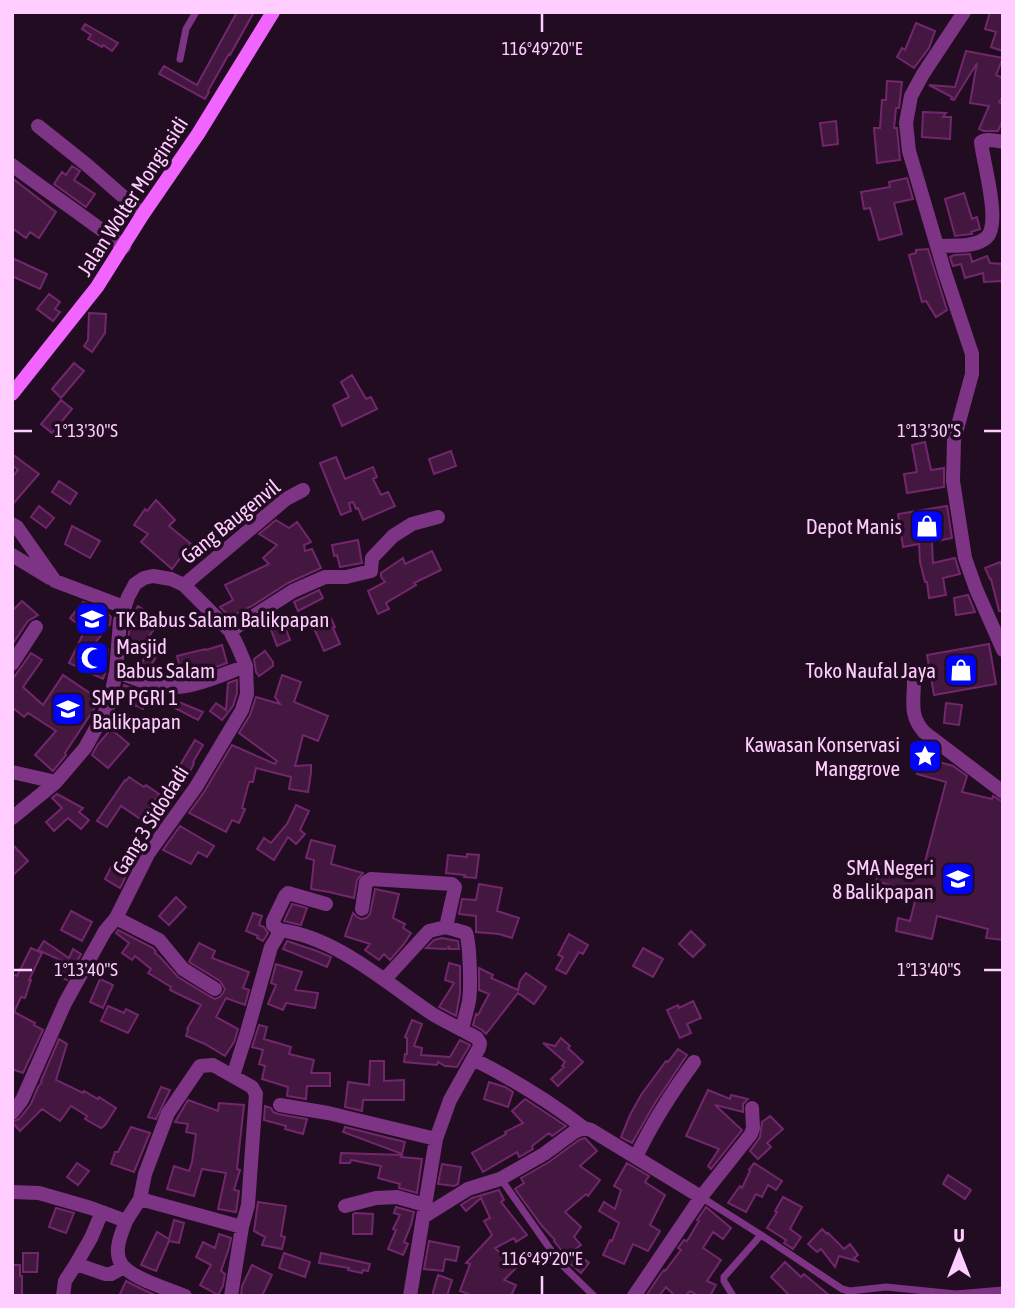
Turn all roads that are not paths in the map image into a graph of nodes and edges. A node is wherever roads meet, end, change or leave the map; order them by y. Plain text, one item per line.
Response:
1 (196, 12) edge
2 (273, 12) edge
3 (964, 12) edge
4 (180, 60) dead end
5 (38, 126) dead end
6 (1003, 142) edge
7 (12, 165) edge
8 (143, 214) junction
9 (937, 246) junction
10 (124, 247) junction
11 (12, 394) edge
12 (303, 490) dead end
13 (438, 517) dead end
14 (12, 524) edge
15 (12, 555) edge
16 (55, 581) junction
17 (184, 585) junction
18 (124, 607) junction
19 (36, 627) dead end
20 (230, 631) junction
21 (1003, 650) edge
22 (12, 664) edge
23 (246, 666) junction
24 (116, 672) junction
25 (914, 680) dead end
26 (12, 772) edge
27 (56, 782) junction
28 (1003, 792) edge
29 (12, 818) edge
30 (326, 904) dead end
31 (362, 909) dead end
32 (116, 918) junction
33 (446, 927) junction
34 (279, 930) junction
35 (385, 979) junction
36 (215, 989) dead end
37 (462, 1030) junction
38 (473, 1059) junction
39 (694, 1062) dead end
40 (233, 1076) junction
41 (280, 1105) dead end
42 (752, 1108) dead end
43 (12, 1113) edge
44 (583, 1128) junction
45 (436, 1139) junction
46 (636, 1157) junction
47 (500, 1179) junction
48 (12, 1192) edge
49 (701, 1197) junction
50 (140, 1199) junction
51 (345, 1206) dead end
52 (424, 1211) junction
53 (102, 1212) junction
54 (126, 1221) junction
55 (242, 1227) junction
56 (761, 1235) junction
57 (76, 1264) junction
58 (124, 1267) junction
59 (1003, 1290) edge
60 (850, 1294) edge
61 (63, 1296) edge
62 (185, 1296) edge
63 (231, 1296) edge
64 (410, 1296) edge
65 (594, 1296) edge
66 (634, 1296) edge
67 (733, 1296) edge

1 - 4 lane
2 - 8 main road, Jalan Wolter Monginsidi
3 - 9 street
5 - 8 street
6 - 9 street
7 - 10 street
8 - 10 main road, Jalan Wolter Monginsidi
9 - 21 street
10 - 11 main road, Jalan Wolter Monginsidi
12 - 17 street, Gang Baugenvil
13 - 20 street
14 - 16 street
15 - 16 street
16 - 18 street
17 - 18 street, Gang 3 Sidodadi
17 - 20 street, Gang 3 Sidodadi
18 - 24 street
19 - 22 street
20 - 23 street, Gang 3 Sidodadi
23 - 24 street
23 - 32 street, Gang 3 Sidodadi
24 - 27 street
25 - 28 street
26 - 27 street
27 - 29 street
30 - 34 street
31 - 33 street
32 - 36 street
32 - 43 street, Gang 3 Sidodadi
33 - 35 street
33 - 37 street
34 - 35 street
34 - 40 street
35 - 37 street
37 - 38 street
38 - 44 street
38 - 45 street
39 - 46 street
40 - 50 street
40 - 55 street
41 - 45 street
42 - 49 street
44 - 46 street
44 - 47 street
45 - 52 street
46 - 49 street
47 - 52 street
47 - 65 lane
48 - 53 street
49 - 56 lane
49 - 66 street
50 - 54 street
50 - 55 street
51 - 52 street
52 - 64 street
53 - 54 street
53 - 57 street
54 - 58 street
55 - 63 street
56 - 60 lane
56 - 67 lane
57 - 58 street
57 - 61 street
58 - 62 street
59 - 60 lane

